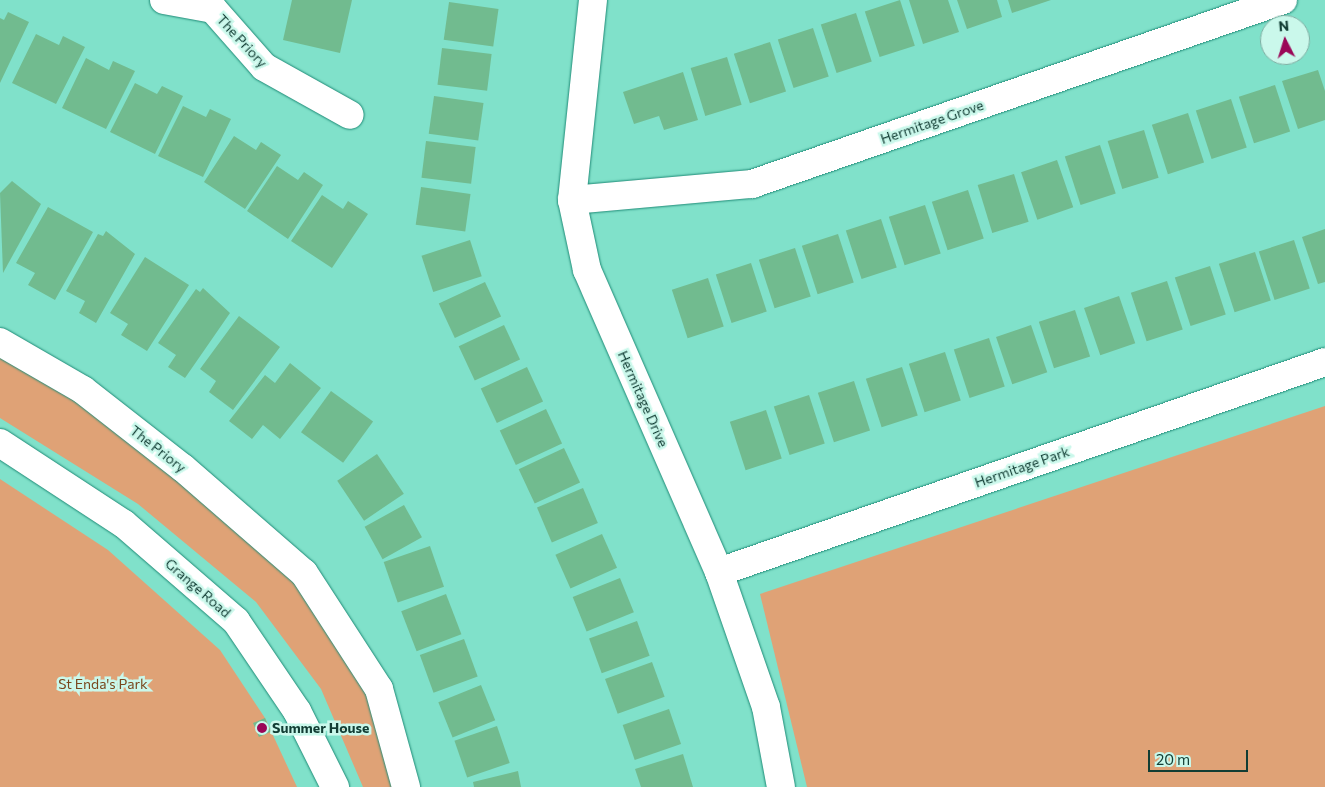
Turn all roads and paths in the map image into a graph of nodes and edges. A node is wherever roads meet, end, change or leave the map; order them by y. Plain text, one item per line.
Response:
1 (164, 0) edge
2 (593, 0) edge
3 (1283, 0) edge
4 (214, 5) edge
5 (350, 115) dead end
6 (572, 200) junction
7 (0, 342) edge
8 (1325, 362) edge
9 (0, 443) edge
10 (719, 572) junction
11 (335, 787) edge
12 (406, 787) edge
13 (781, 787) edge

1 - 4 street, The Priory
2 - 6 street, Hermitage Drive
3 - 6 street, Hermitage Grove
4 - 5 street, The Priory
6 - 10 street, Hermitage Drive
7 - 12 street, The Priory
8 - 10 street, Hermitage Park
9 - 11 street, Grange Road
10 - 13 street, Hermitage Drive

